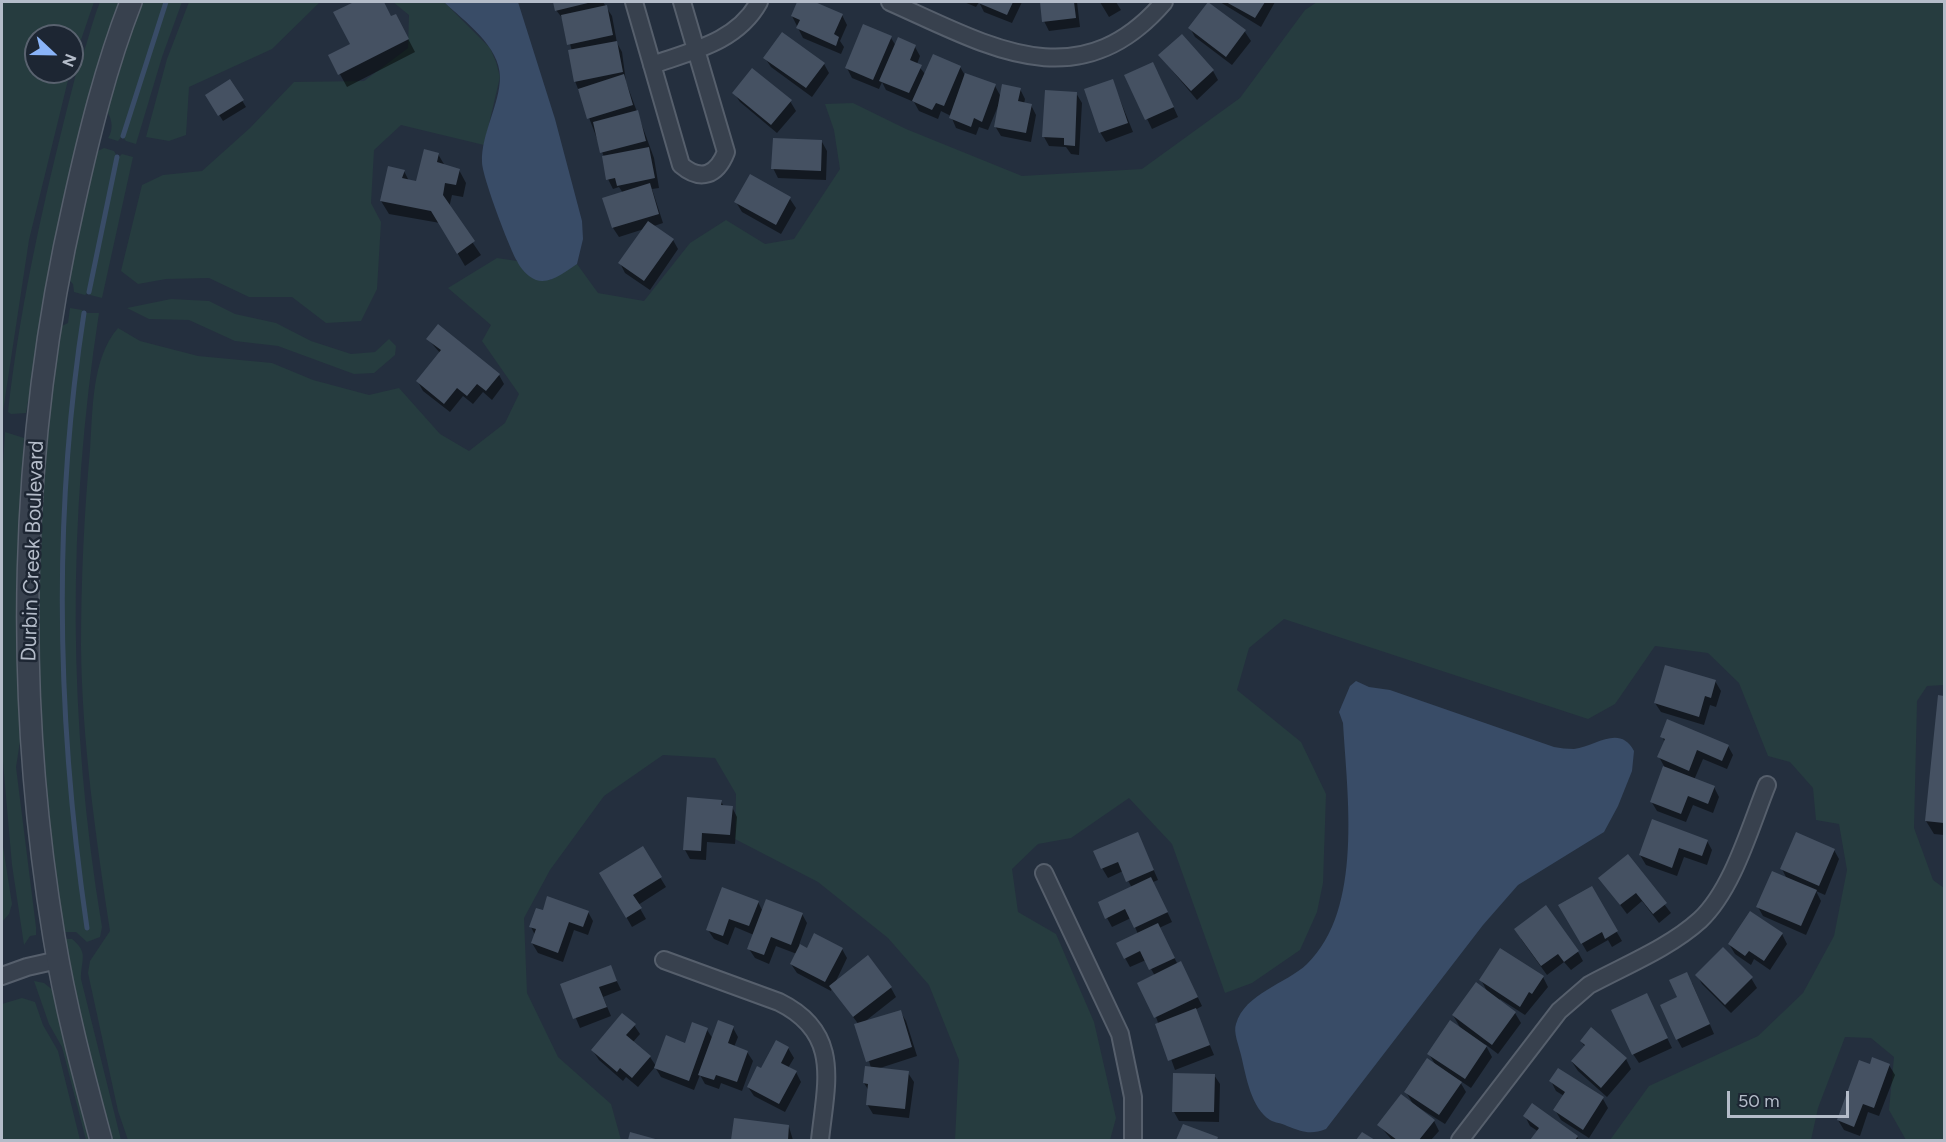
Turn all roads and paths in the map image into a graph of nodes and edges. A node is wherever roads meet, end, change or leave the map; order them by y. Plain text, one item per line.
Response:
1 (131, 2) edge
2 (634, 2) edge
3 (682, 2) edge
4 (759, 2) edge
5 (890, 2) edge
6 (1164, 2) edge
7 (696, 50) junction
8 (652, 65) junction
9 (1767, 785) dead end
10 (1044, 873) dead end
11 (58, 960) junction
12 (664, 960) dead end
13 (2, 976) edge
14 (101, 1140) edge
15 (820, 1140) edge
16 (1133, 1140) edge
17 (1460, 1140) edge

1 - 11 street, Durbin Creek Boulevard
2 - 8 street
3 - 7 street
4 - 7 street
5 - 6 street
7 - 8 street
7 - 8 street
9 - 17 street
10 - 16 street
11 - 13 street
11 - 14 street, Durbin Creek Boulevard
12 - 15 street

